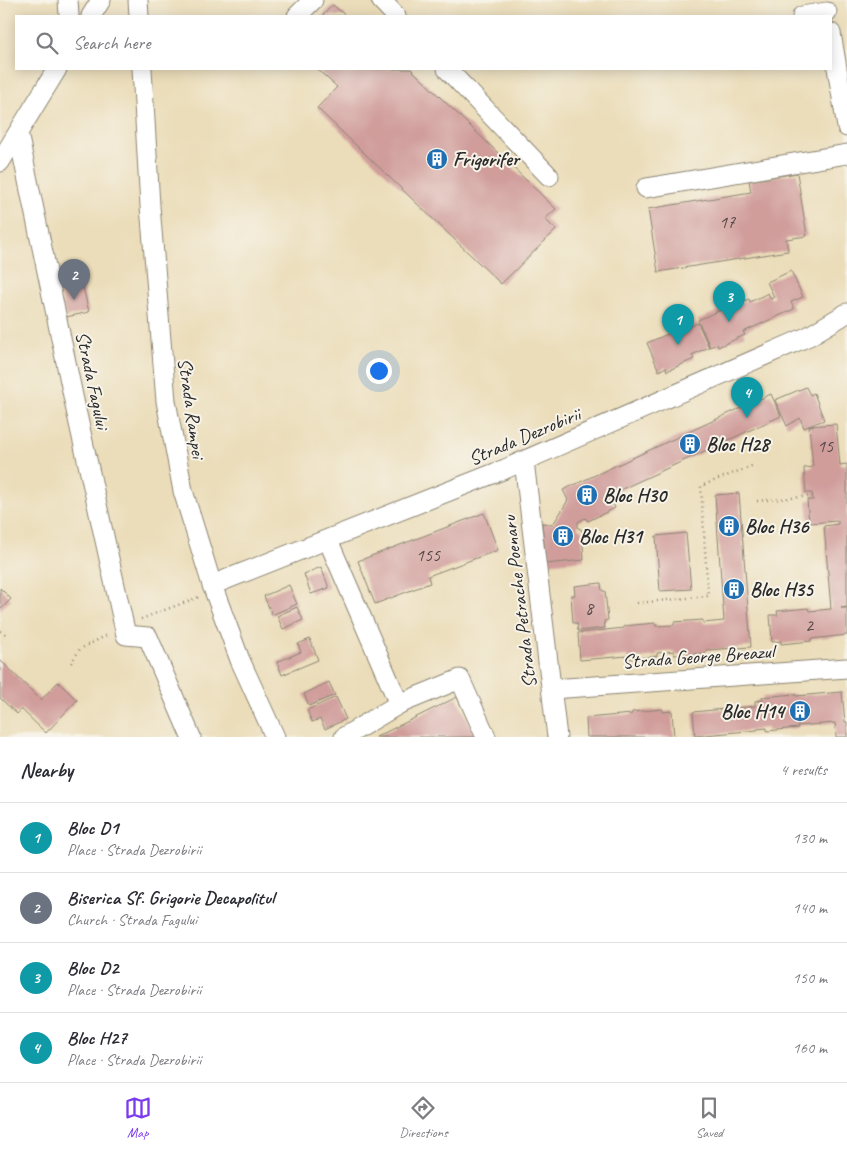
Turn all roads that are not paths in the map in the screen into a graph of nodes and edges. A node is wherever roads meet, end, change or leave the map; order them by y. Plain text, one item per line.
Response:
1 (68, 0) edge
2 (101, 0) edge
3 (138, 0) edge
4 (313, 0) edge
5 (381, 0) edge
6 (827, 9) edge
7 (69, 15) edge
8 (92, 15) edge
9 (139, 15) edge
10 (298, 15) edge
11 (395, 15) edge
12 (806, 15) edge
13 (832, 39) edge
14 (56, 70) edge
15 (142, 70) edge
16 (448, 70) edge
17 (847, 127) edge
18 (18, 133) junction
19 (847, 154) edge
20 (0, 162) edge
21 (549, 176) dead end
22 (646, 188) dead end
23 (847, 313) edge
24 (524, 461) junction
25 (328, 540) junction
26 (212, 585) junction
27 (847, 668) edge
28 (552, 689) junction
29 (399, 704) junction
30 (191, 737) edge
31 (275, 737) edge
32 (344, 737) edge
33 (486, 737) edge
34 (557, 737) edge

1 - 7 street
2 - 8 street
3 - 9 street
4 - 10 street
5 - 11 street
6 - 12 street
13 - 17 street
14 - 18 street
15 - 26 street, Strada Rampei
16 - 21 street
18 - 20 street
18 - 30 street, Strada Fagului
19 - 22 street
23 - 24 street, Strada Dezrobirii
24 - 25 street, Strada Dezrobirii
24 - 28 street, Strada Petrache Poenaru
25 - 26 street, Strada Dezrobirii
25 - 29 street
26 - 31 street, Strada Rampei
27 - 28 street, Strada George Breazul
28 - 34 street, Strada Petrache Poenaru
29 - 32 street
29 - 33 street

